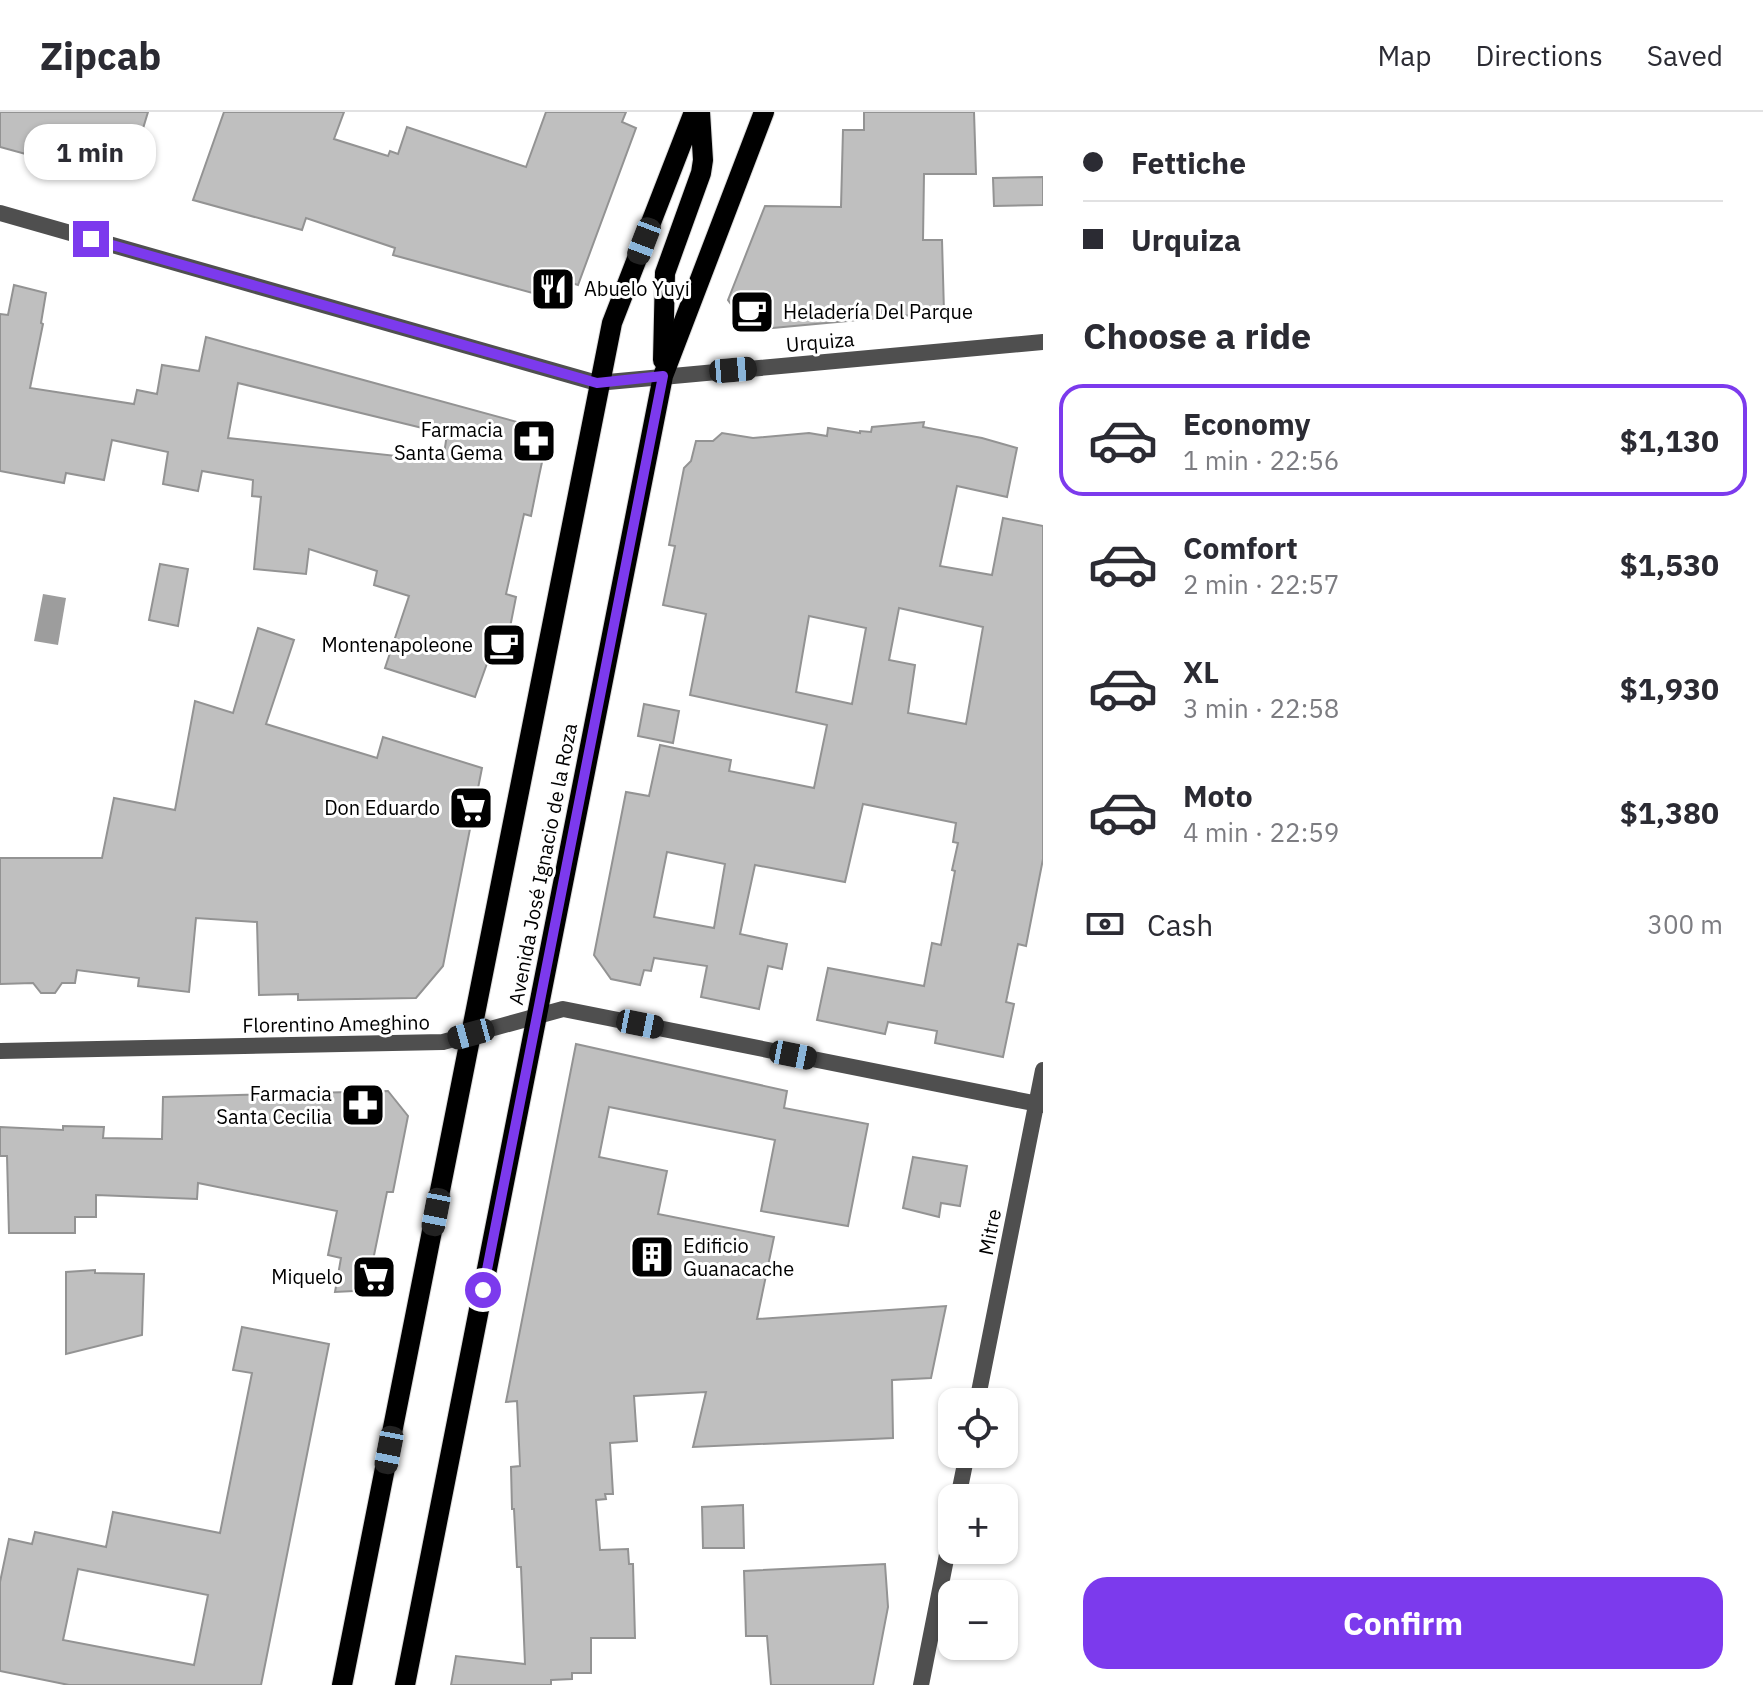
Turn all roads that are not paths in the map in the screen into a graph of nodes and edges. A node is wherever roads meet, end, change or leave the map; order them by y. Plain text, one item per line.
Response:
1 (697, 112) edge
2 (764, 112) edge
3 (0, 213) edge
4 (1043, 342) edge
5 (663, 376) junction
6 (600, 382) junction
7 (537, 1016) junction
8 (471, 1034) junction
9 (0, 1051) edge
10 (1043, 1070) edge
11 (1040, 1104) edge
12 (980, 1388) edge
13 (945, 1564) edge
14 (342, 1685) edge
15 (405, 1685) edge
16 (921, 1685) edge

1 - 5 main road
1 - 6 main road, Avenida José Ignacio de la Roza
2 - 5 main road, Avenida José Ignacio de la Roza
3 - 6 street, Urquiza
4 - 5 street, Urquiza
5 - 6 street, Urquiza
5 - 7 main road, Avenida José Ignacio de la Roza
6 - 8 main road, Avenida José Ignacio de la Roza
7 - 8 street, Florentino Ameghino
7 - 11 street, Florentino Ameghino
7 - 15 main road, Avenida José Ignacio de la Roza
8 - 9 street, Florentino Ameghino
8 - 14 main road, Avenida José Ignacio de la Roza
10 - 11 street, Mitre
11 - 12 street, Mitre
13 - 16 street

